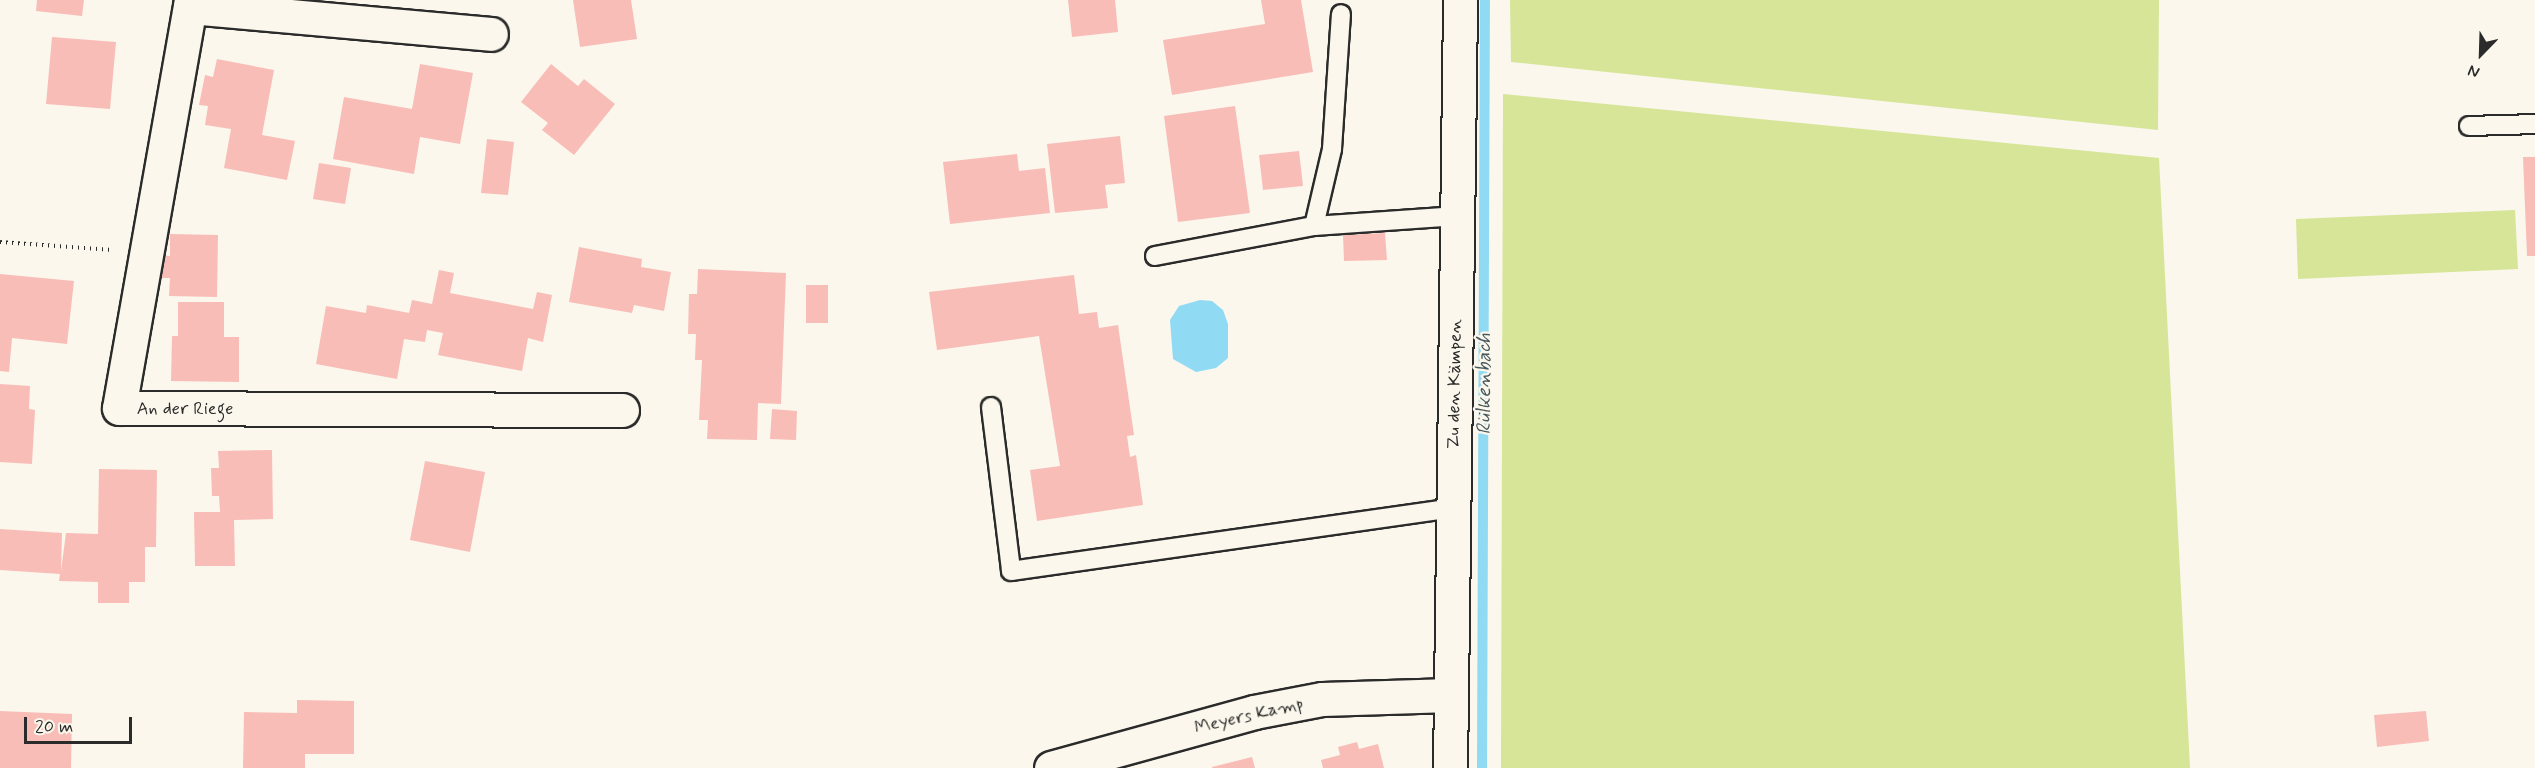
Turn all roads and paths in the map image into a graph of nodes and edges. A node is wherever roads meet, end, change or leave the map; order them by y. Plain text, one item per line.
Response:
1 (1460, 0) edge
2 (191, 4) edge
3 (1341, 14) dead end
4 (491, 34) dead end
5 (2535, 124) edge
6 (2469, 126) dead end
7 (1458, 216) junction
8 (1314, 226) junction
9 (0, 242) edge
10 (147, 252) junction
11 (1155, 256) dead end
12 (991, 407) dead end
13 (622, 410) dead end
14 (1453, 508) junction
15 (1451, 695) junction
16 (1051, 768) edge
17 (1450, 768) edge

1 - 7 street, Zu den Kämpen
2 - 4 street, An der Riege
2 - 10 street, An der Riege
3 - 8 lane
5 - 6 lane
7 - 8 lane
7 - 14 street, Zu den Kämpen
8 - 11 lane
9 - 10 path
10 - 13 street, An der Riege
12 - 14 lane
14 - 15 street, Zu den Kämpen
15 - 16 street, Meyers Kamp
15 - 17 street, Zu den Kämpen

